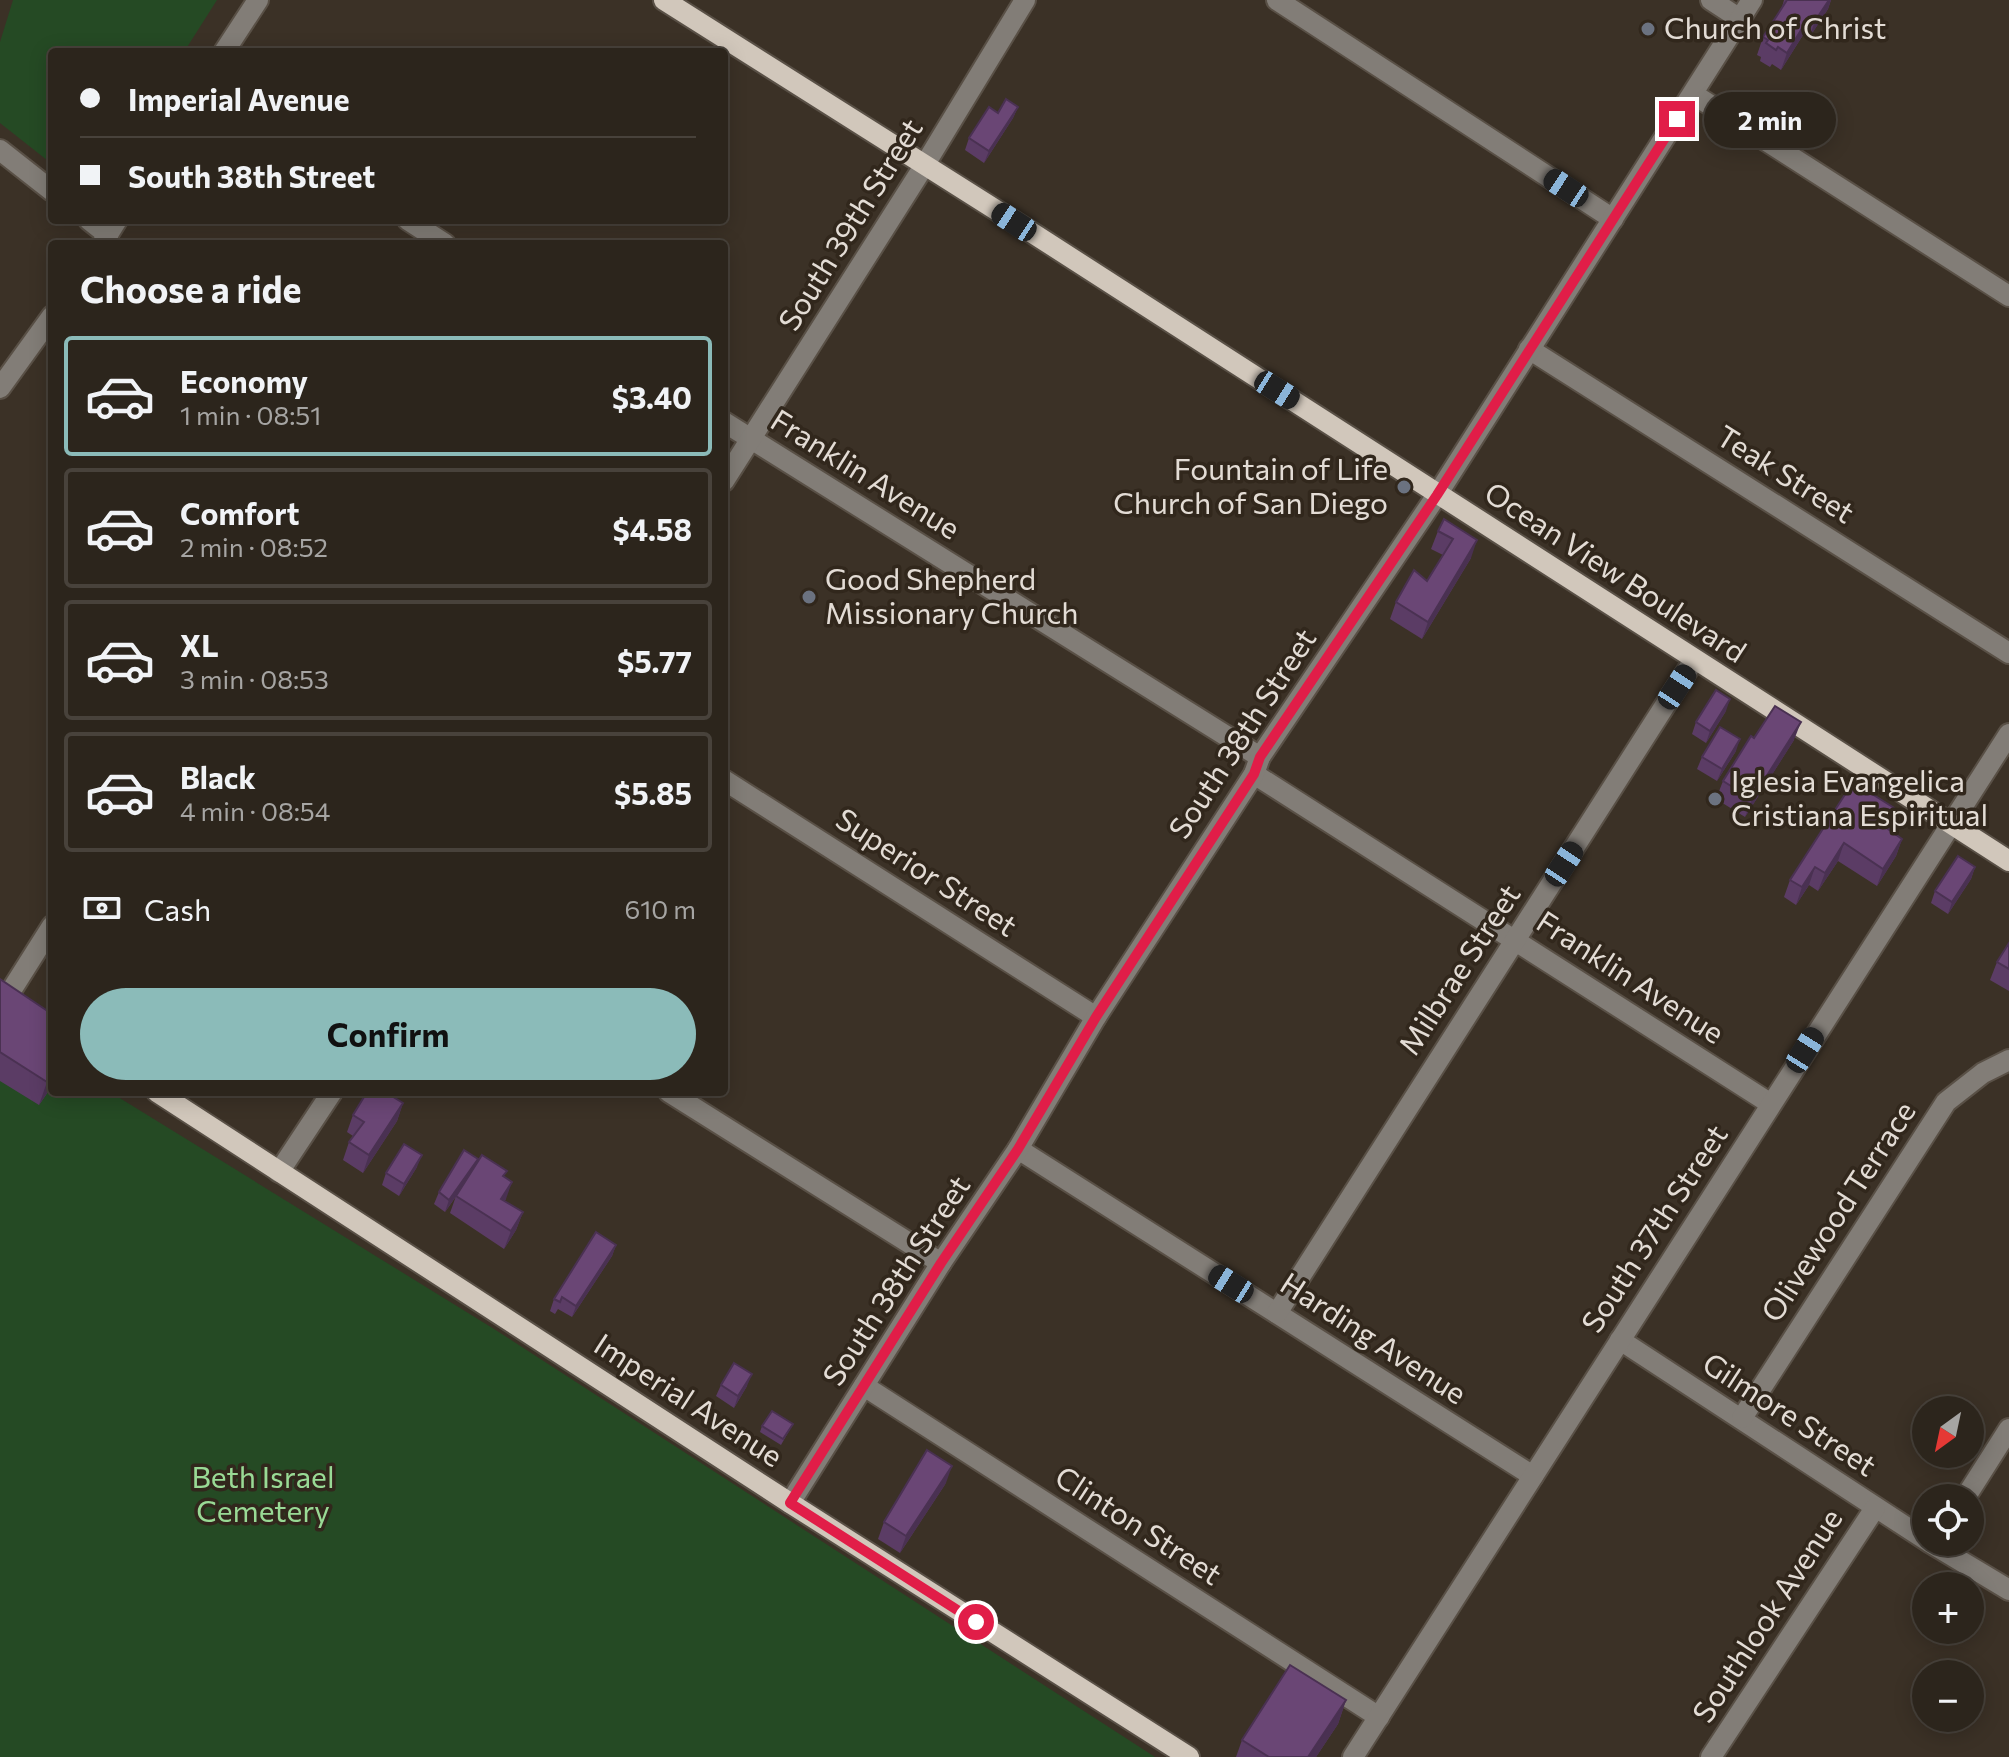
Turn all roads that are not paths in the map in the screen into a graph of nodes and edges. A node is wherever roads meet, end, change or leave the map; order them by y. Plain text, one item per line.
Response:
1 (258, 0) edge
2 (664, 0) edge
3 (1025, 0) edge
4 (1277, 0) edge
5 (1711, 0) edge
6 (1752, 0) edge
7 (1740, 19) junction
8 (227, 48) edge
9 (1693, 94) junction
10 (0, 150) edge
11 (924, 166) junction
12 (48, 188) edge
13 (1613, 219) junction
14 (414, 224) edge
15 (439, 240) edge
16 (2009, 296) edge
17 (48, 322) edge
18 (1529, 349) junction
19 (0, 388) edge
20 (728, 425) edge
21 (751, 439) junction
22 (728, 475) edge
23 (1437, 495) junction
24 (2009, 653) edge
25 (1694, 660) junction
26 (2009, 734) edge
27 (1257, 766) junction
28 (728, 783) edge
29 (1950, 823) junction
30 (2009, 861) edge
31 (48, 932) edge
32 (1515, 940) junction
33 (10, 994) edge
34 (1096, 1017) junction
35 (2009, 1060) edge
36 (163, 1096) edge
37 (329, 1096) edge
38 (675, 1096) edge
39 (1771, 1104) junction
40 (1018, 1149) junction
41 (279, 1172) junction
42 (941, 1263) junction
43 (1277, 1313) junction
44 (1620, 1340) junction
45 (864, 1386) junction
46 (1742, 1418) junction
47 (2009, 1429) edge
48 (1533, 1476) junction
49 (1974, 1484) edge
50 (790, 1503) junction
51 (1875, 1508) junction
52 (1912, 1530) edge
53 (1954, 1556) edge
54 (2009, 1590) edge
55 (1379, 1717) junction
56 (1189, 1757) edge
57 (1353, 1757) edge
58 (1711, 1757) edge

1 - 8 street
2 - 11 main road, Ocean View Boulevard
3 - 11 street, South 39th Street
4 - 13 street
5 - 7 street
6 - 7 street, South 38th Street
7 - 9 street, South 38th Street
9 - 13 street, South 38th Street
9 - 16 street
10 - 12 street
11 - 21 street, South 39th Street
11 - 23 main road, Ocean View Boulevard
13 - 18 street, South 38th Street
14 - 15 street
17 - 19 street
18 - 23 street, South 38th Street
18 - 24 street, Teak Street
20 - 21 street, Franklin Avenue
21 - 22 street, South 39th Street
21 - 27 street, Franklin Avenue
23 - 25 main road, Ocean View Boulevard
23 - 27 street, South 38th Street
25 - 29 main road, Ocean View Boulevard
25 - 32 street, Milbrae Street
26 - 29 street, South 37th Street
27 - 32 street, Franklin Avenue
27 - 34 street, South 38th Street
28 - 34 street, Superior Street
29 - 30 main road, Ocean View Boulevard
29 - 39 street, South 37th Street
31 - 33 street
32 - 39 street, Franklin Avenue
32 - 43 street, Milbrae Street
34 - 40 street, South 38th Street
35 - 46 street, Olivewood Terrace
36 - 41 main road, Imperial Avenue
37 - 41 street
38 - 42 street
39 - 44 street, South 37th Street
40 - 42 street, South 38th Street
40 - 43 street, Harding Avenue
41 - 50 main road, Imperial Avenue
42 - 45 street, South 38th Street
43 - 48 street, Harding Avenue
44 - 46 street, Gilmore Street
44 - 48 street, South 37th Street
45 - 50 street, South 38th Street
45 - 55 street, Clinton Street
46 - 51 street, Gilmore Street
47 - 49 street
48 - 55 street, South 37th Street
50 - 56 main road, Imperial Avenue
51 - 52 street, Gilmore Street
51 - 58 street, Southlook Avenue
53 - 54 street, Gilmore Street
55 - 57 street, South 37th Street

